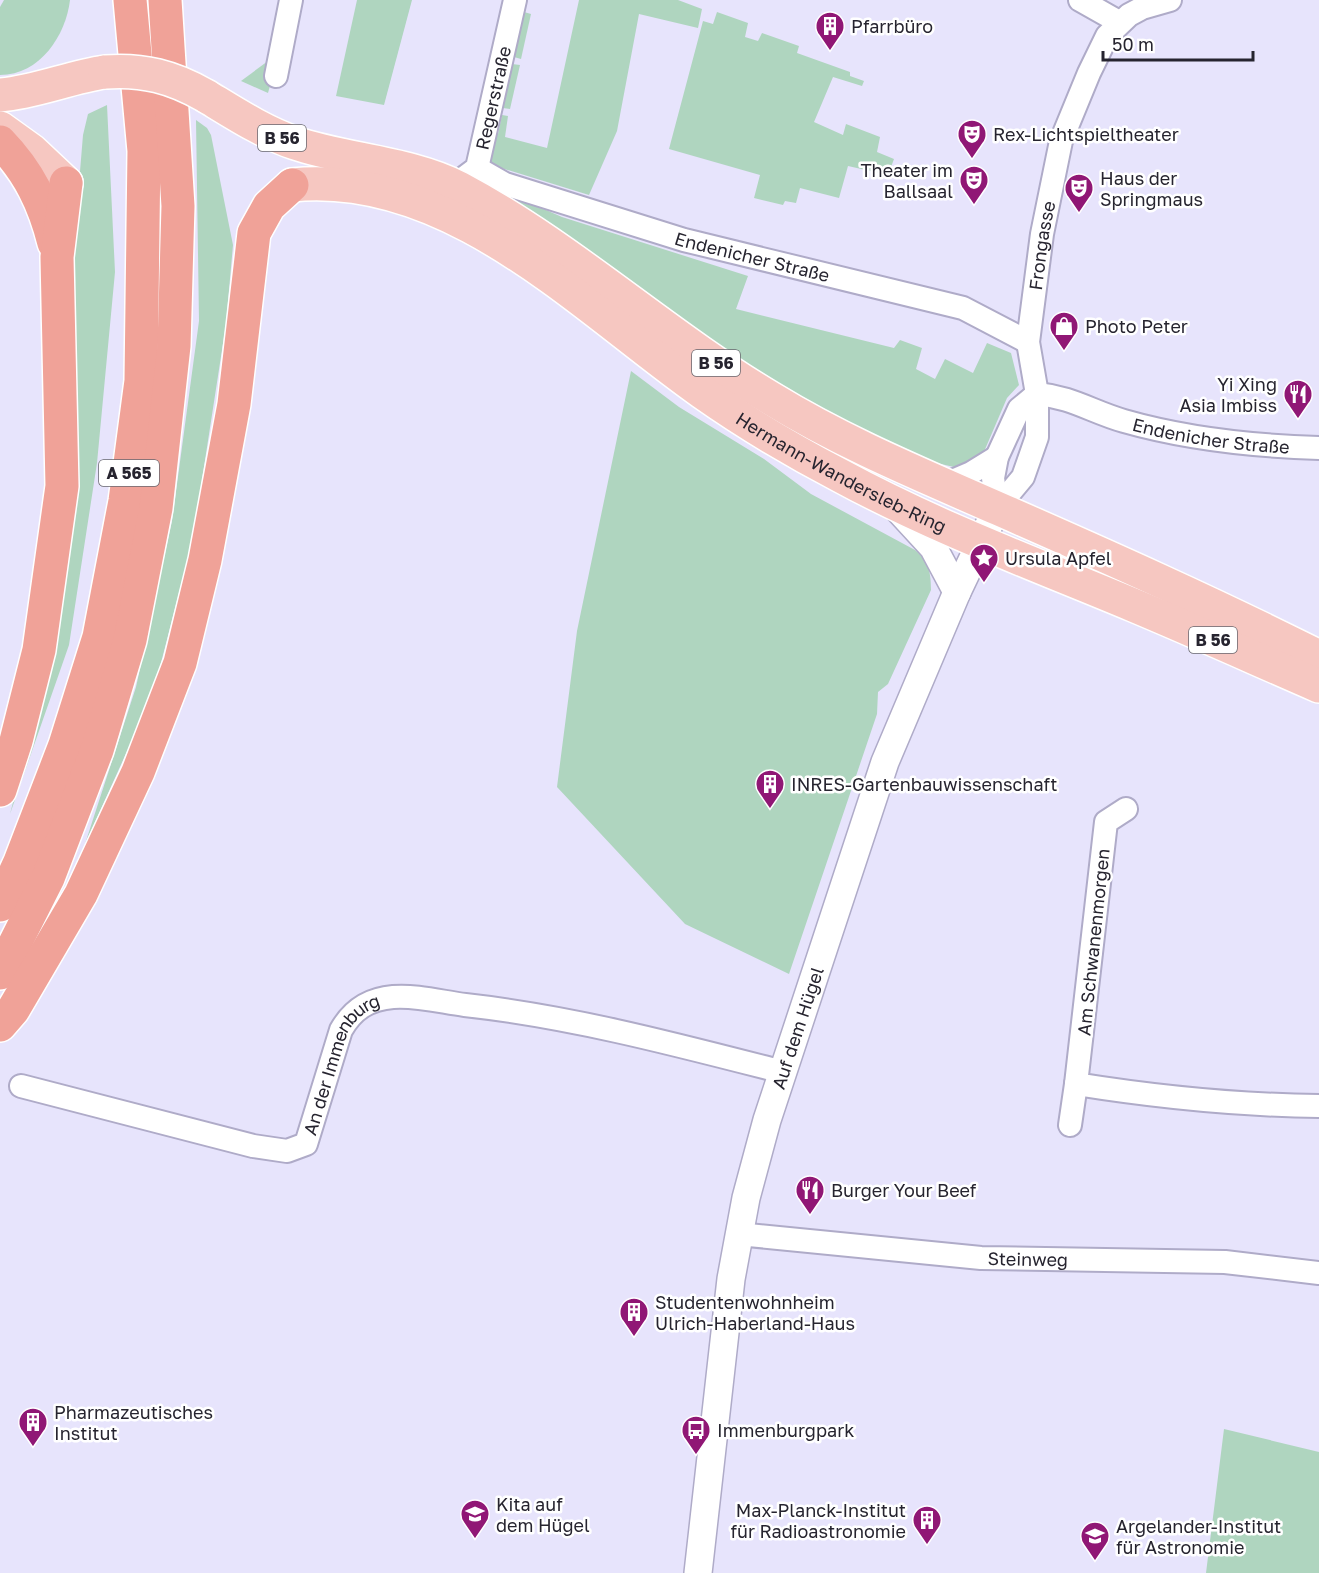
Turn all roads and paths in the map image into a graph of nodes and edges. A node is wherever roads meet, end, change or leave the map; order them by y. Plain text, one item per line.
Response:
1 (130, 0) edge
2 (165, 0) edge
3 (291, 0) edge
4 (514, 0) edge
5 (1080, 0) edge
6 (1170, 0) edge
7 (1119, 22) junction
8 (276, 76) dead end
9 (0, 95) edge
10 (0, 128) edge
11 (0, 142) edge
12 (345, 155) junction
13 (465, 177) junction
14 (66, 183) joint
15 (292, 185) joint
16 (399, 197) junction
17 (57, 257) junction
18 (1028, 342) junction
19 (1037, 394) junction
20 (1319, 448) edge
21 (997, 457) junction
22 (943, 485) junction
23 (891, 501) junction
24 (997, 508) junction
25 (982, 542) junction
26 (957, 592) junction
27 (1319, 657) edge
28 (1319, 686) edge
29 (0, 790) edge
30 (1126, 809) dead end
31 (0, 905) edge
32 (0, 973) edge
33 (0, 1025) edge
34 (783, 1072) junction
35 (1076, 1084) junction
36 (21, 1086) dead end
37 (1319, 1106) edge
38 (1070, 1125) dead end
39 (738, 1234) junction
40 (1319, 1273) edge
41 (698, 1573) edge

1 - 31 highway, A 565
2 - 32 highway, A 565
3 - 8 street
4 - 13 street, Regerstraße
5 - 7 street
6 - 7 street, Frongasse
7 - 18 street, Frongasse
9 - 12 main road, Endenicher Straße / B 56, bridge
10 - 14 main road
11 - 17 highway
12 - 13 main road, Endenicher Straße / B 56
12 - 16 main road, Endenicher Straße / B 56
13 - 18 street, Endenicher Straße
13 - 22 main road, Hermann-Wandersleb-Ring / B 56
14 - 17 highway
15 - 16 main road, B 56
15 - 33 highway
16 - 23 main road, Hermann-Wandersleb-Ring / B 56
17 - 29 highway
18 - 19 street, Frongasse
19 - 20 street, Endenicher Straße
19 - 21 street
19 - 24 street, Frongasse
21 - 22 street
21 - 24 street
22 - 24 main road, Hermann-Wandersleb-Ring / B 56
23 - 25 main road, Hermann-Wandersleb-Ring / B 56
23 - 26 street
24 - 25 street, Auf dem Hügel
24 - 27 main road, Hermann-Wandersleb-Ring / B 56
25 - 26 street, Auf dem Hügel
25 - 28 main road, Hermann-Wandersleb-Ring / B 56
26 - 34 street, Auf dem Hügel
30 - 35 street, Am Schwanenmorgen
34 - 36 street, An der Immenburg
34 - 39 street, Auf dem Hügel
35 - 37 street
35 - 38 street, Am Schwanenmorgen
39 - 40 street, Steinweg
39 - 41 street, Auf dem Hügel

